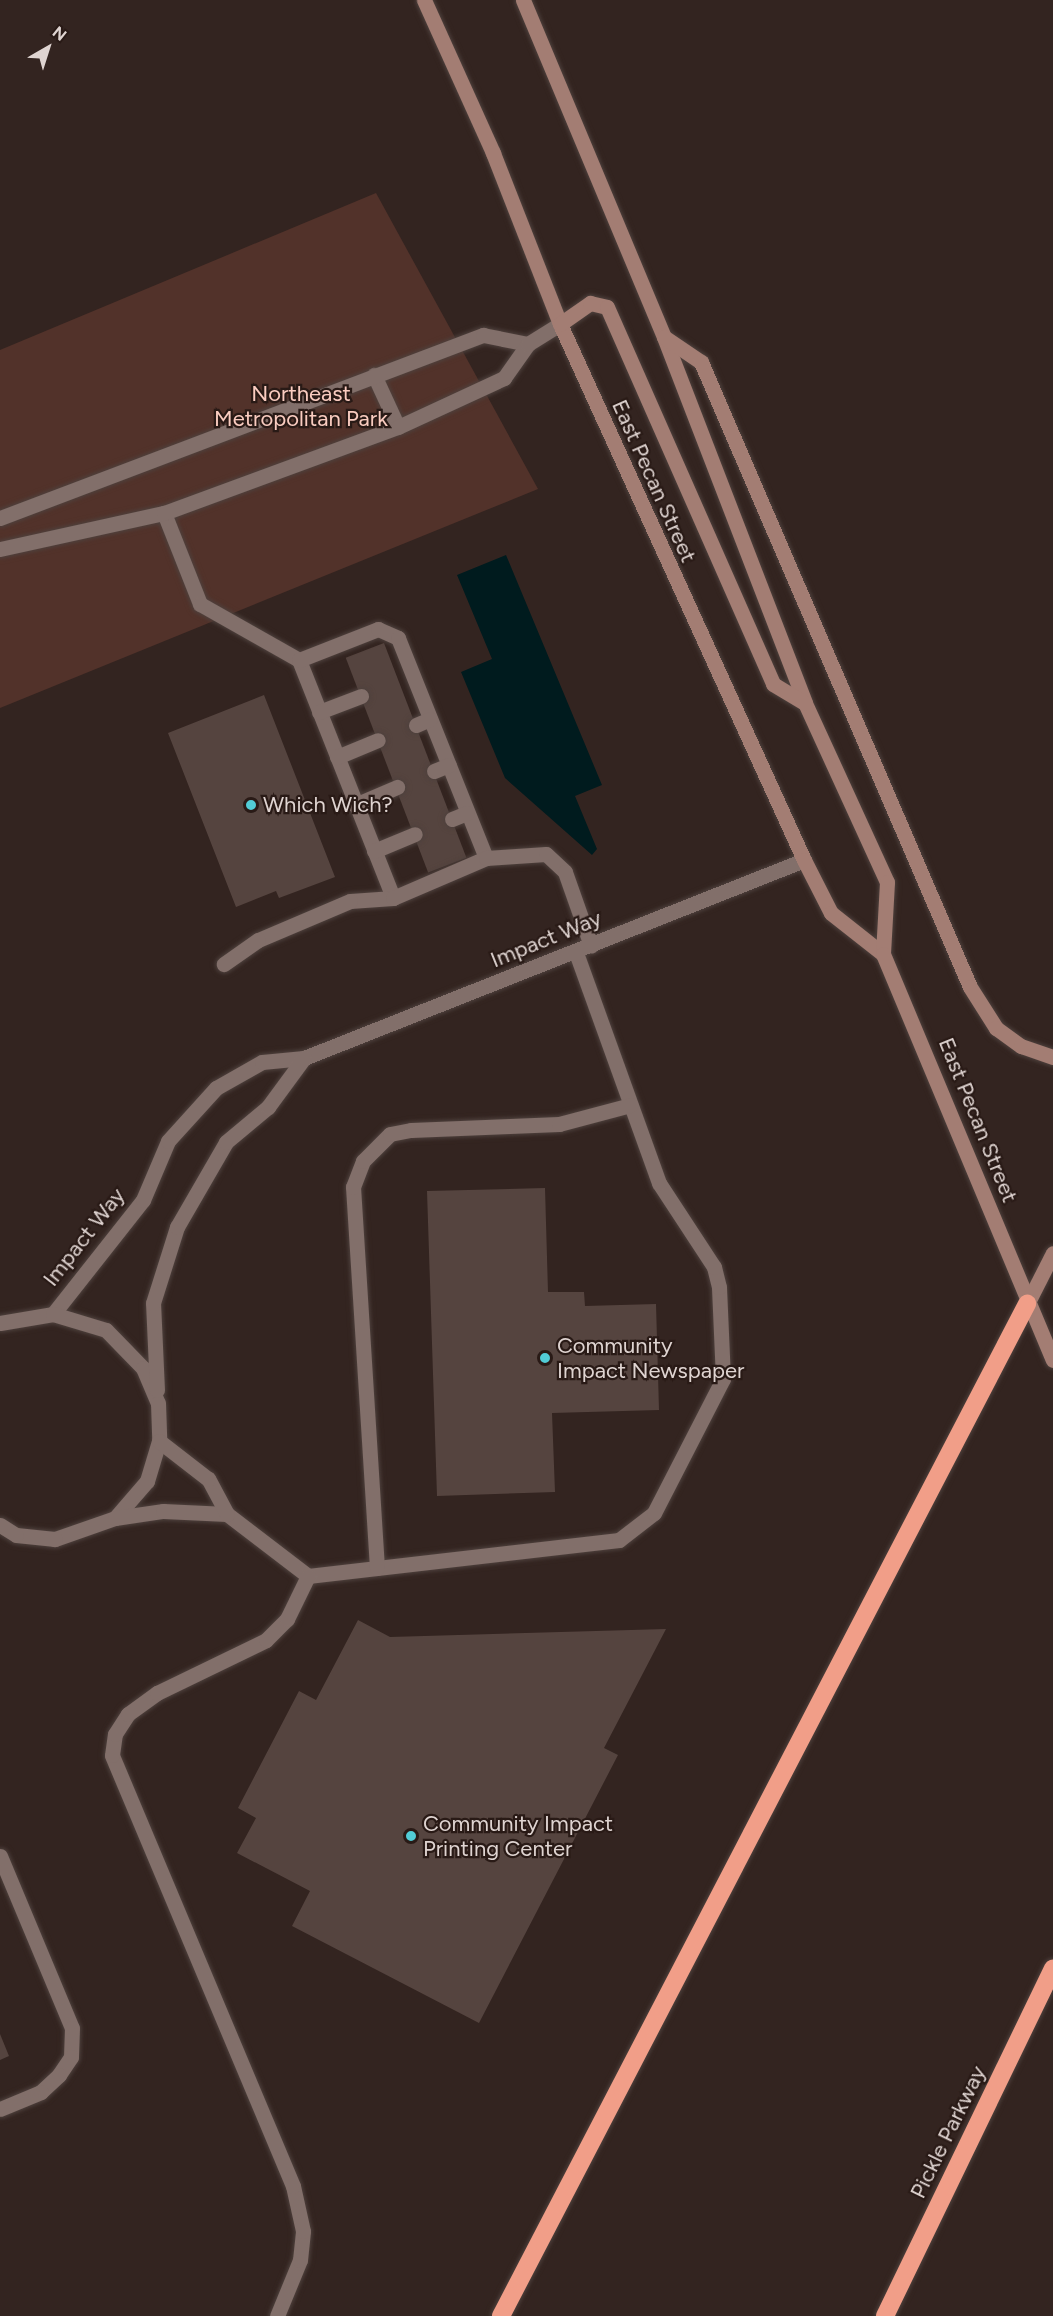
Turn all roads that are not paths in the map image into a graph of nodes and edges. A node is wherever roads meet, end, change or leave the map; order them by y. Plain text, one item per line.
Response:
1 (424, 0) edge
2 (523, 0) edge
3 (560, 324) junction
4 (664, 337) junction
5 (528, 344) junction
6 (374, 375) junction
7 (398, 427) junction
8 (164, 513) junction
9 (0, 518) edge
10 (0, 549) edge
11 (298, 660) junction
12 (361, 696) dead end
13 (805, 703) junction
14 (319, 712) junction
15 (378, 740) dead end
16 (337, 757) junction
17 (449, 765) junction
18 (434, 771) dead end
19 (397, 787) dead end
20 (355, 805) junction
21 (467, 813) junction
22 (452, 819) dead end
23 (415, 834) dead end
24 (374, 851) junction
25 (486, 858) junction
26 (804, 860) junction
27 (393, 898) junction
28 (591, 946) junction
29 (576, 952) junction
30 (883, 954) junction
31 (224, 964) dead end
32 (1053, 1057) edge
33 (304, 1058) junction
34 (631, 1106) junction
35 (1053, 1253) edge
36 (1028, 1304) junction
37 (53, 1314) junction
38 (0, 1323) edge
39 (1053, 1360) edge
40 (158, 1403) junction
41 (159, 1440) junction
42 (226, 1514) junction
43 (115, 1518) junction
44 (0, 1526) edge
45 (0, 1535) edge
46 (16, 1535) junction
47 (377, 1568) junction
48 (308, 1576) junction
49 (0, 1856) edge
50 (1053, 1968) edge
51 (0, 2109) edge
52 (278, 2316) edge
53 (501, 2316) edge
54 (885, 2316) edge

1 - 3 main road, East Pecan Street
2 - 4 main road, East Pecan Street
3 - 5 street
3 - 13 main road
3 - 26 main road, East Pecan Street
4 - 13 main road, East Pecan Street
4 - 32 main road
5 - 6 street
5 - 7 street
6 - 7 street
6 - 9 street
7 - 8 street
8 - 10 street
8 - 11 street
11 - 14 street
11 - 17 street
12 - 14 street
13 - 30 main road, East Pecan Street
14 - 16 street
15 - 16 street
16 - 20 street
17 - 18 street
17 - 21 street
19 - 20 street
20 - 24 street
21 - 22 street
21 - 25 street
23 - 24 street
24 - 27 street
25 - 27 street
25 - 28 street
26 - 28 street, Impact Way
26 - 30 main road, East Pecan Street
27 - 31 street
28 - 29 street, Impact Way
29 - 33 street, Impact Way
29 - 34 street
30 - 36 main road, East Pecan Street
33 - 37 street, Impact Way
33 - 40 street
34 - 47 street
34 - 47 street
35 - 36 main road
36 - 39 main road, East Pecan Street
36 - 53 highway
37 - 38 street
37 - 40 street
40 - 41 street
41 - 42 street
41 - 43 street
42 - 43 street
42 - 48 street
43 - 46 street
44 - 46 street
45 - 46 street
47 - 48 street
48 - 52 street
49 - 51 street
50 - 54 highway, Pickle Parkway

